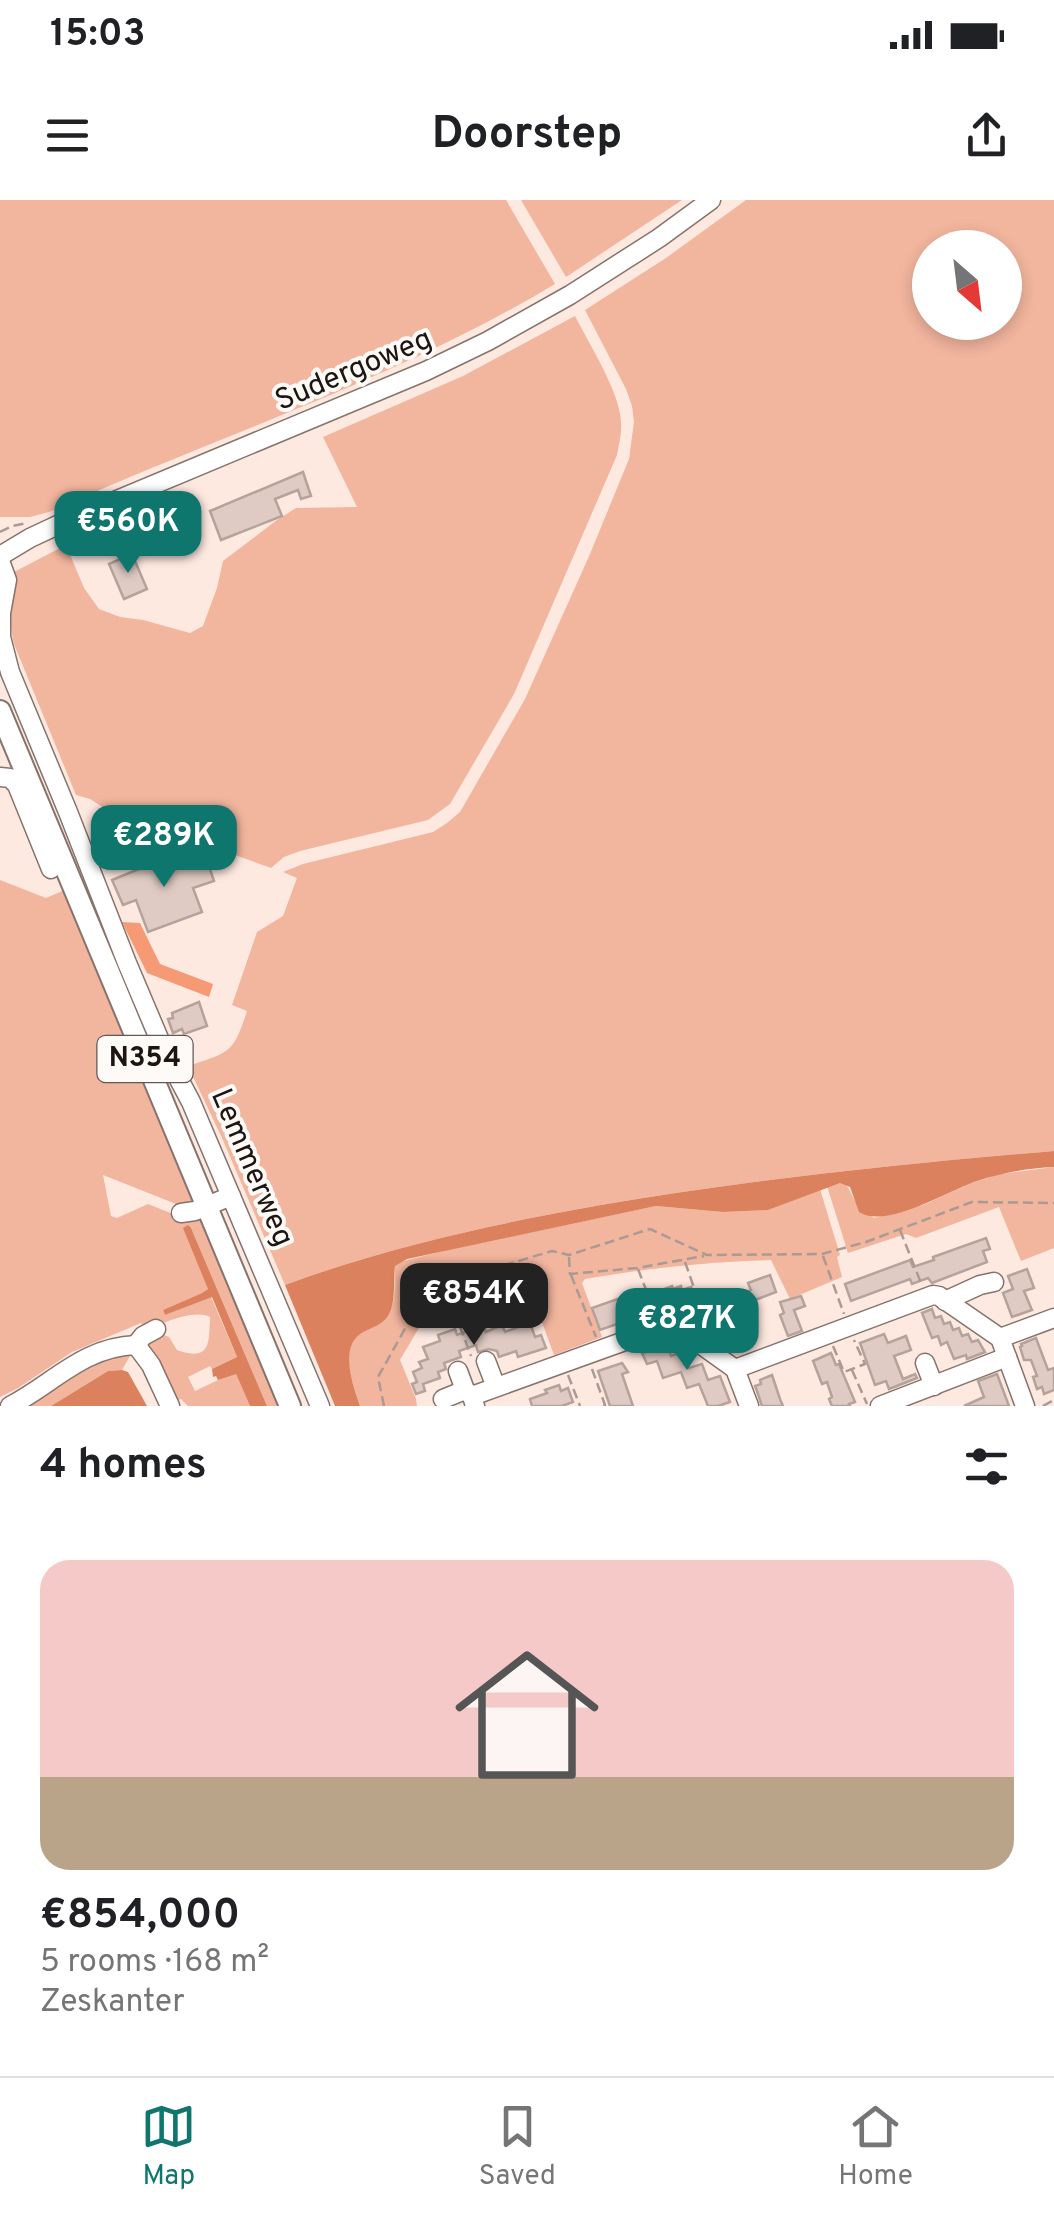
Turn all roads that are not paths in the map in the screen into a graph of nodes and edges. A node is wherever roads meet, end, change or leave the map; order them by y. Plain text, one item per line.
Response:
1 (710, 200) edge
2 (0, 559) edge
3 (0, 710) edge
4 (0, 777) edge
5 (47, 863) dead end
6 (232, 1196) junction
7 (206, 1206) junction
8 (180, 1213) dead end
9 (994, 1282) dead end
10 (946, 1301) junction
11 (1054, 1318) edge
12 (156, 1330) dead end
13 (1000, 1338) junction
14 (136, 1345) junction
15 (1007, 1358) junction
16 (925, 1363) dead end
17 (736, 1369) junction
18 (934, 1386) junction
19 (496, 1387) junction
20 (471, 1397) edge
21 (443, 1399) dead end
22 (745, 1405) edge
23 (10, 1406) edge
24 (170, 1406) edge
25 (290, 1406) edge
26 (320, 1406) edge
27 (880, 1406) edge
28 (1026, 1406) edge

1 - 2 street, Sudergoweg
2 - 6 street, Lemmerweg
3 - 7 main road, Lemmerweg / N354
4 - 5 street
6 - 7 street
6 - 26 street, Lemmerweg
7 - 8 street
7 - 25 main road, Lemmerweg / N354
9 - 10 street
10 - 13 street
10 - 17 street
11 - 13 street
12 - 14 street
13 - 15 street
14 - 23 street
14 - 24 street
15 - 18 street
15 - 28 street
16 - 18 street
17 - 19 street
17 - 22 street
18 - 27 street
19 - 20 street
19 - 20 street
20 - 21 street

